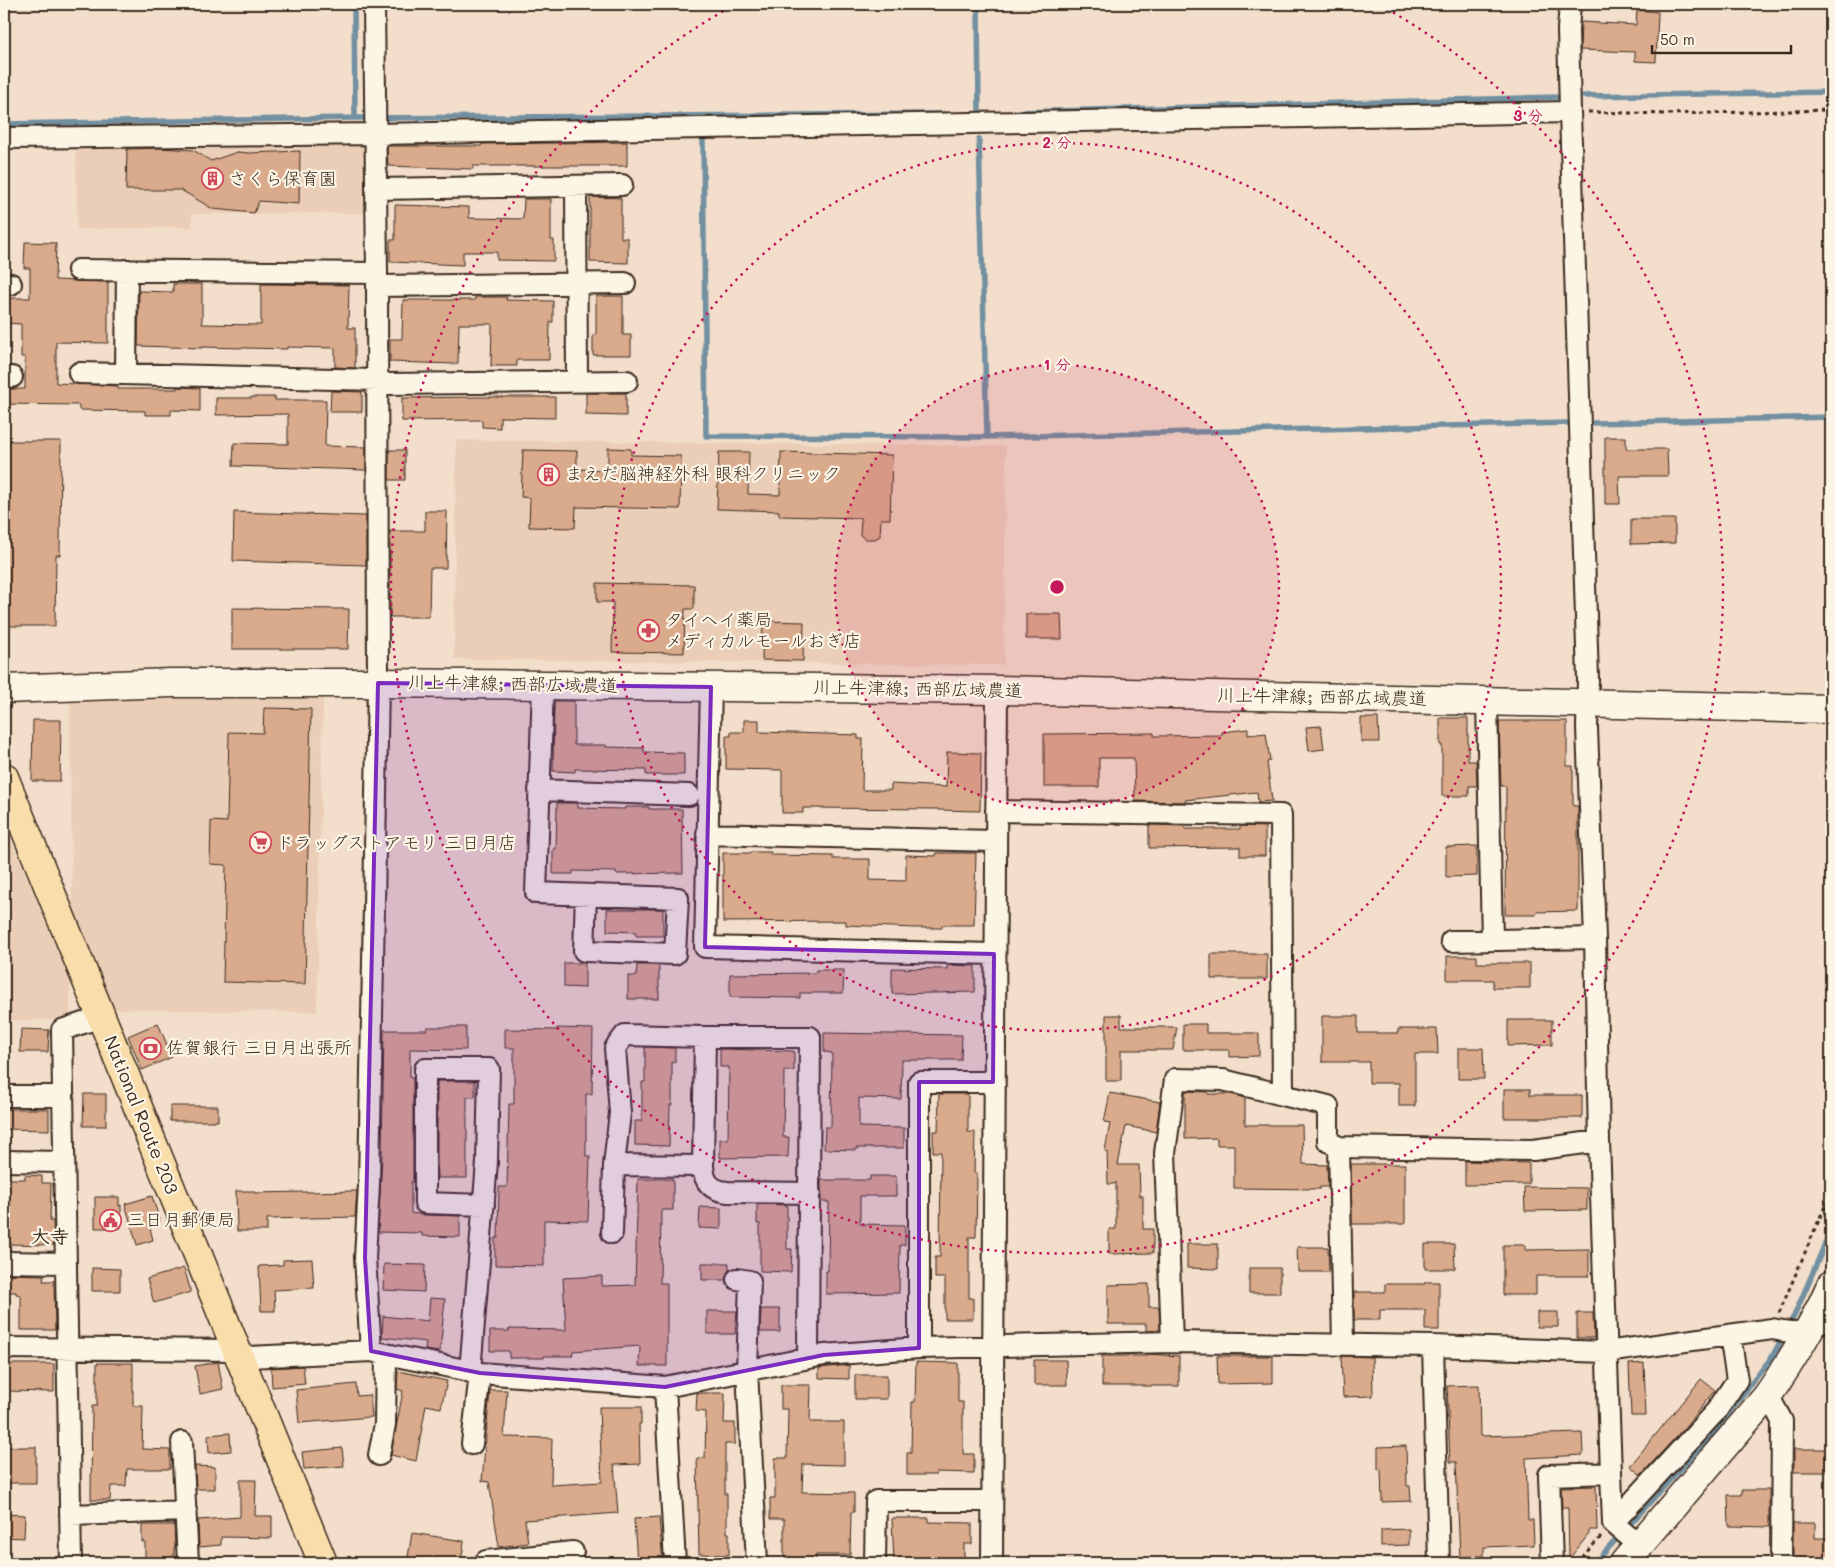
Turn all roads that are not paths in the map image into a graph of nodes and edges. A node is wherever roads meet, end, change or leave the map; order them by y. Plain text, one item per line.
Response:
1 (374, 4) edge
2 (1570, 4) edge
3 (1570, 112) junction
4 (377, 134) junction
5 (4, 138) edge
6 (576, 186) junction
7 (622, 186) dead end
8 (377, 189) junction
9 (78, 270) dead end
10 (127, 270) junction
11 (378, 280) junction
12 (626, 283) dead end
13 (577, 284) junction
14 (79, 373) dead end
15 (126, 374) junction
16 (378, 380) junction
17 (577, 381) junction
18 (627, 381) dead end
19 (378, 683) junction
20 (543, 685) junction
21 (711, 687) junction
22 (4, 689) edge
23 (997, 690) junction
24 (1488, 701) junction
25 (1588, 703) junction
26 (1831, 709) edge
27 (4, 777) edge
28 (540, 790) junction
29 (689, 795) dead end
30 (996, 812) junction
31 (707, 834) junction
32 (995, 841) junction
33 (586, 895) junction
34 (1595, 938) junction
35 (1492, 940) junction
36 (1451, 941) dead end
37 (994, 954) junction
38 (101, 1017) junction
39 (705, 1037) junction
40 (993, 1082) junction
41 (1283, 1095) junction
42 (4, 1096) edge
43 (63, 1096) junction
44 (1599, 1141) junction
45 (1338, 1147) junction
46 (4, 1161) edge
47 (64, 1162) junction
48 (614, 1165) junction
49 (703, 1166) junction
50 (810, 1193) junction
51 (484, 1204) junction
52 (612, 1233) dead end
53 (4, 1262) edge
54 (65, 1263) junction
55 (737, 1279) dead end
56 (1831, 1285) edge
57 (1812, 1329) edge
58 (1730, 1335) junction
59 (1172, 1342) junction
60 (1343, 1345) junction
61 (1433, 1346) junction
62 (992, 1347) junction
63 (4, 1348) edge
64 (66, 1348) junction
65 (920, 1348) junction
66 (237, 1350) junction
67 (1606, 1352) junction
68 (379, 1353) junction
69 (808, 1357) junction
70 (747, 1370) junction
71 (475, 1373) junction
72 (665, 1387) junction
73 (1768, 1395) junction
74 (182, 1442) dead end
75 (472, 1444) dead end
76 (379, 1455) dead end
77 (1611, 1473) junction
78 (992, 1501) junction
79 (186, 1511) junction
80 (70, 1515) junction
81 (1613, 1523) junction
82 (573, 1552) dead end
83 (1632, 1555) edge
84 (71, 1563) edge
85 (188, 1563) edge
86 (323, 1563) edge
87 (486, 1563) edge
88 (675, 1563) edge
89 (757, 1563) edge
90 (875, 1563) edge
91 (992, 1563) edge
92 (1439, 1563) edge
93 (1552, 1563) edge
94 (1781, 1563) edge

1 - 4 street
2 - 3 street
3 - 4 street
3 - 25 street
4 - 5 street
4 - 8 street
6 - 7 street
6 - 8 street
6 - 13 street
8 - 11 street
9 - 10 street
10 - 11 street
10 - 15 street
11 - 13 street
11 - 16 street
12 - 13 street
13 - 17 street
14 - 15 street
15 - 16 street
16 - 17 street
16 - 19 street
17 - 18 street
19 - 20 main road, 川上牛津線; 西部広域農道
19 - 22 main road, 川上牛津線; 西部広域農道
19 - 68 street
20 - 21 main road, 川上牛津線; 西部広域農道
20 - 28 street
21 - 23 main road, 川上牛津線; 西部広域農道
21 - 31 street
23 - 24 main road, 川上牛津線; 西部広域農道
23 - 30 street
24 - 25 main road, 川上牛津線; 西部広域農道
24 - 35 street
25 - 26 main road, 川上牛津線; 西部広域農道
25 - 34 street
27 - 38 highway, National Route 203
28 - 29 street
28 - 33 street
30 - 32 street
30 - 41 street
31 - 32 street
31 - 37 street
32 - 37 street
33 - 33 street
34 - 35 street
34 - 44 street
35 - 36 street
37 - 40 street
38 - 43 street
38 - 66 highway, National Route 203
39 - 48 street
39 - 49 street
39 - 50 street
40 - 62 street
40 - 65 street
41 - 45 street
41 - 59 street
42 - 43 street
43 - 47 street
44 - 45 street
44 - 67 street
45 - 60 street
46 - 47 street
47 - 54 street
48 - 49 street
48 - 52 street
49 - 50 street
50 - 69 street
51 - 51 street
51 - 71 street
53 - 54 street
54 - 64 street
55 - 70 street
56 - 57 main road
57 - 58 street
57 - 73 main road
58 - 67 street
58 - 81 street
59 - 60 street
59 - 62 street
60 - 61 street
61 - 67 street
61 - 92 street
62 - 65 street
62 - 78 street
63 - 64 street
64 - 66 street
64 - 80 street
65 - 69 street
66 - 68 street
66 - 86 highway, National Route 203
67 - 77 street
68 - 71 street
68 - 76 street
69 - 70 street
70 - 72 street
70 - 89 street
71 - 72 street
71 - 75 street
72 - 88 street
73 - 83 main road
73 - 94 street
74 - 79 street
77 - 81 street
77 - 93 street
78 - 90 street
78 - 91 street
79 - 80 street
79 - 85 street
80 - 84 street
81 - 83 street
82 - 87 street

